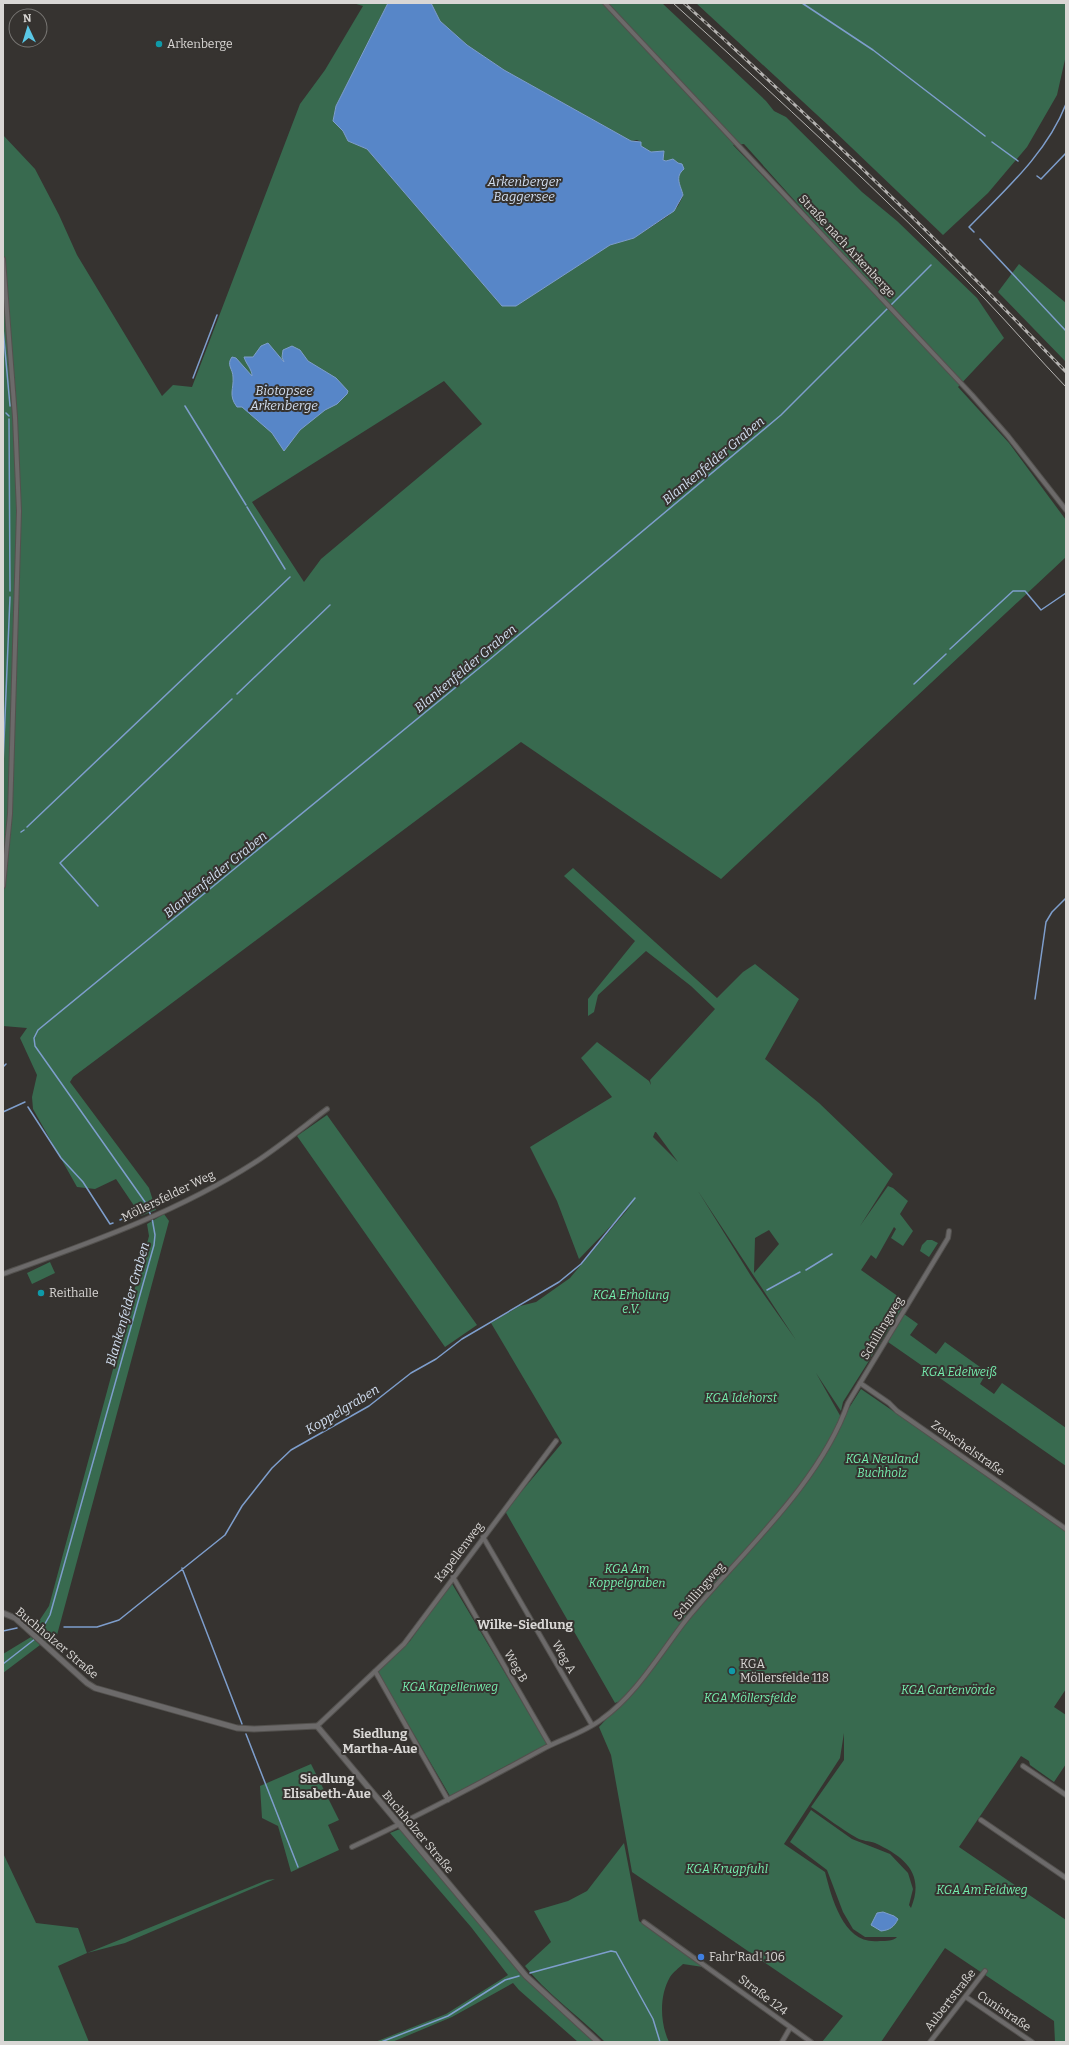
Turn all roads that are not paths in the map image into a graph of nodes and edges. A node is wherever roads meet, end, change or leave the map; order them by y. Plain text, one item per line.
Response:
1 (605, 3) edge
2 (3, 259) edge
3 (1066, 510) edge
4 (3, 886) edge
5 (327, 1108) dead end
6 (949, 1231) dead end
7 (3, 1274) edge
8 (860, 1383) junction
9 (556, 1441) dead end
10 (1066, 1528) edge
11 (483, 1537) junction
12 (453, 1577) junction
13 (3, 1613) edge
14 (375, 1671) junction
15 (592, 1725) junction
16 (317, 1726) junction
17 (550, 1745) junction
18 (1023, 1766) dead end
19 (1066, 1795) edge
20 (448, 1800) junction
21 (981, 1820) dead end
22 (399, 1824) junction
23 (352, 1847) dead end
24 (1066, 1878) edge
25 (644, 1922) dead end
26 (985, 1971) dead end
27 (966, 1997) junction
28 (790, 2028) junction
29 (598, 2042) edge
30 (782, 2042) edge
31 (811, 2042) edge
32 (930, 2042) edge
33 (1032, 2042) edge

1 - 3 street, Straße nach Arkenberge
2 - 4 street
5 - 7 street, Möllersfelder Weg
6 - 8 street, Schillingweg
8 - 10 street, Zeuschelstraße
8 - 15 street, Schillingweg
9 - 11 street, Kapellenweg
11 - 12 street, Kapellenweg
11 - 15 street, Weg A
12 - 14 street, Kapellenweg
12 - 17 street, Weg B
13 - 16 street, Buchholzer Straße
14 - 16 street, Kapellenweg
14 - 20 street
15 - 17 street, Schillingweg
16 - 22 street, Buchholzer Straße
17 - 20 street, Schillingweg
18 - 19 street
20 - 22 street, Schillingweg
21 - 24 street
22 - 23 street, Schillingweg
22 - 29 street, Buchholzer Straße
25 - 28 street, Straße 124
26 - 27 street, Aubertstraße
27 - 32 street, Aubertstraße
27 - 33 street, Cunistraße
28 - 30 street
28 - 31 street, Straße 124

